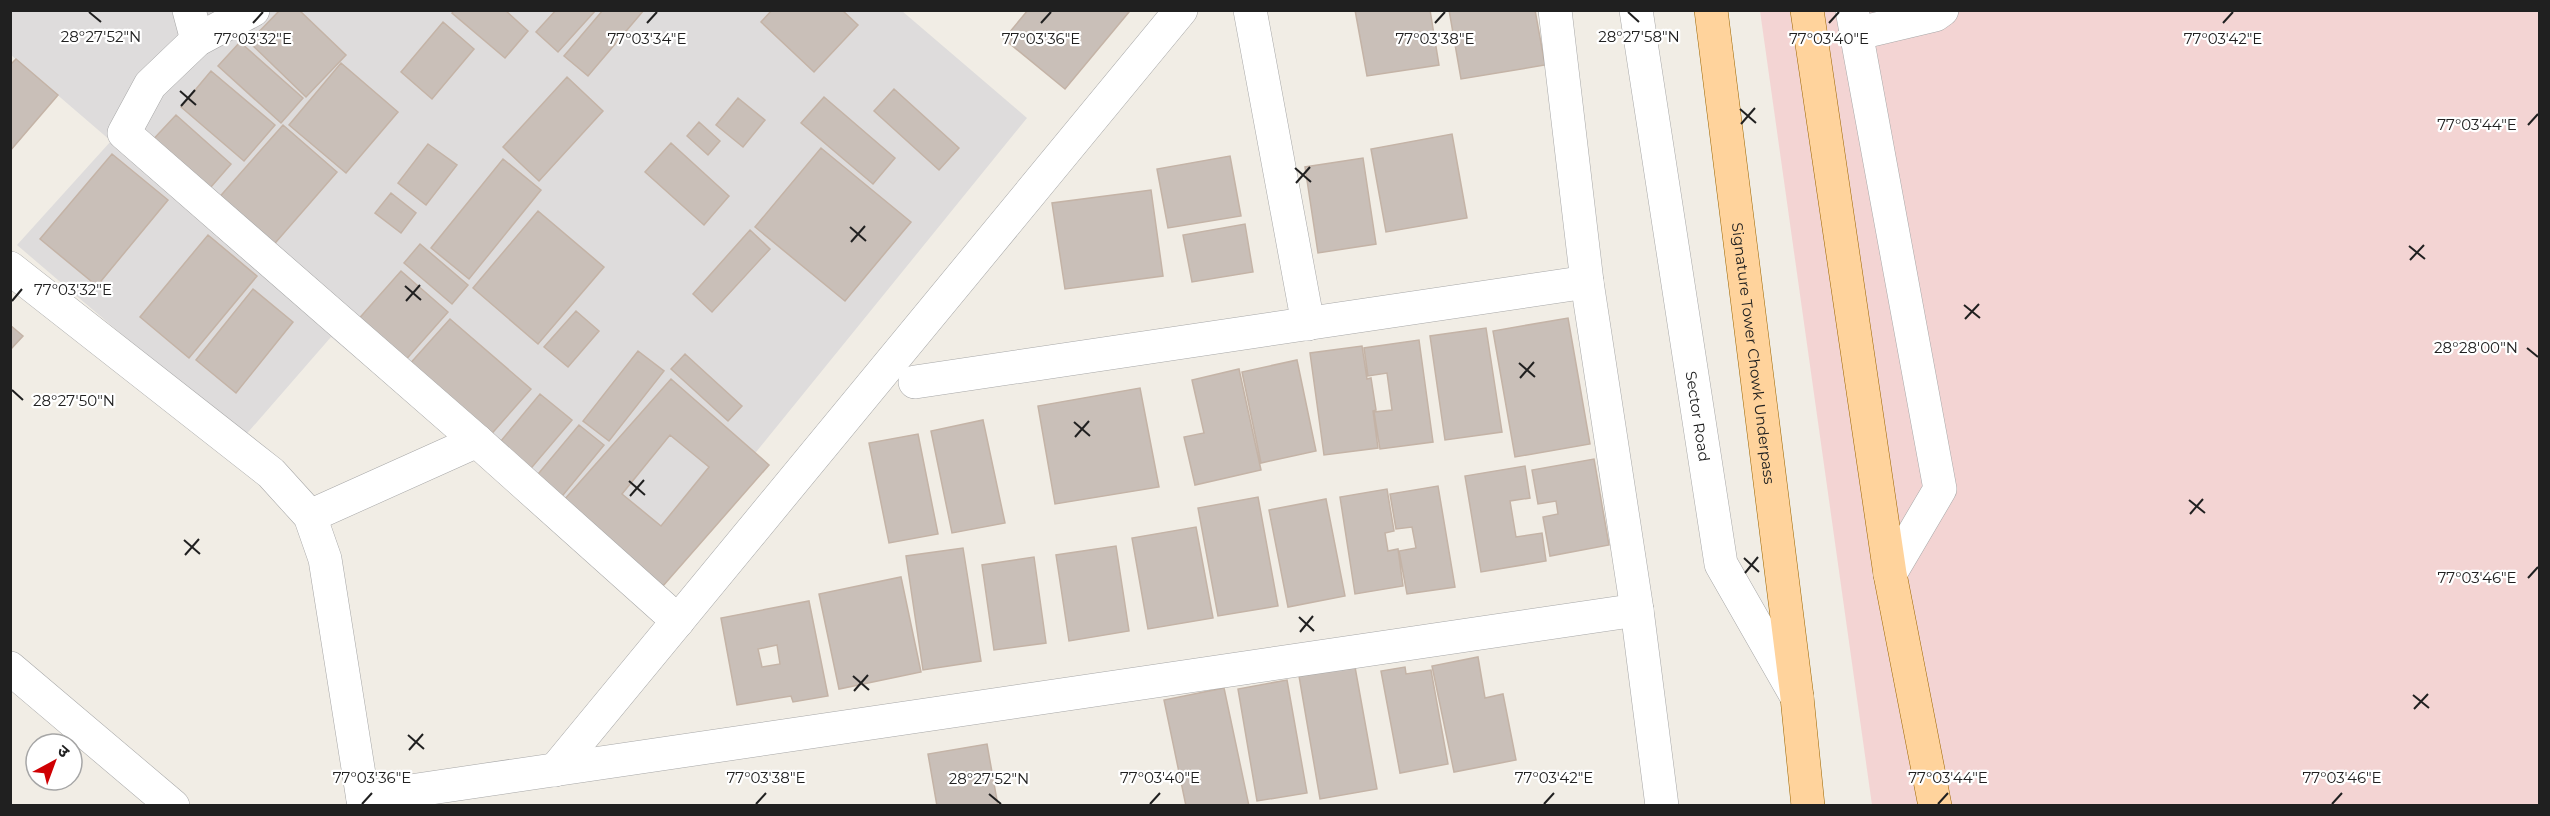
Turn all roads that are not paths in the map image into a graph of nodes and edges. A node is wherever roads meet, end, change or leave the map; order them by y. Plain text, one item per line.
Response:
1 (253, 10) edge
2 (1181, 10) edge
3 (1250, 10) edge
4 (1555, 10) edge
5 (1636, 10) edge
6 (1711, 10) edge
7 (1807, 10) edge
8 (1942, 10) edge
9 (1853, 22) edge
10 (193, 25) edge
11 (10, 268) edge
12 (1587, 282) junction
13 (1308, 324) junction
14 (915, 382) dead end
15 (477, 441) junction
16 (310, 516) junction
17 (1890, 574) junction
18 (1637, 610) junction
19 (678, 621) junction
20 (10, 668) edge
21 (1797, 697) junction
22 (555, 770) junction
23 (363, 802) edge
24 (173, 806) edge
25 (1662, 806) edge
26 (1808, 806) edge
27 (1935, 806) edge

1 - 10 street
2 - 19 street
3 - 13 street
4 - 12 street
5 - 21 street, Sector Road
6 - 21 main road, Signature Tower Chowk Underpass
7 - 17 main road
8 - 9 street
9 - 17 street
10 - 15 street
11 - 16 street
12 - 13 street
12 - 18 street
13 - 14 street
15 - 16 street
15 - 19 street
16 - 23 street
17 - 27 main road
18 - 22 street
18 - 25 street
19 - 22 street
20 - 24 street
21 - 26 main road, Sector Road
22 - 23 street

